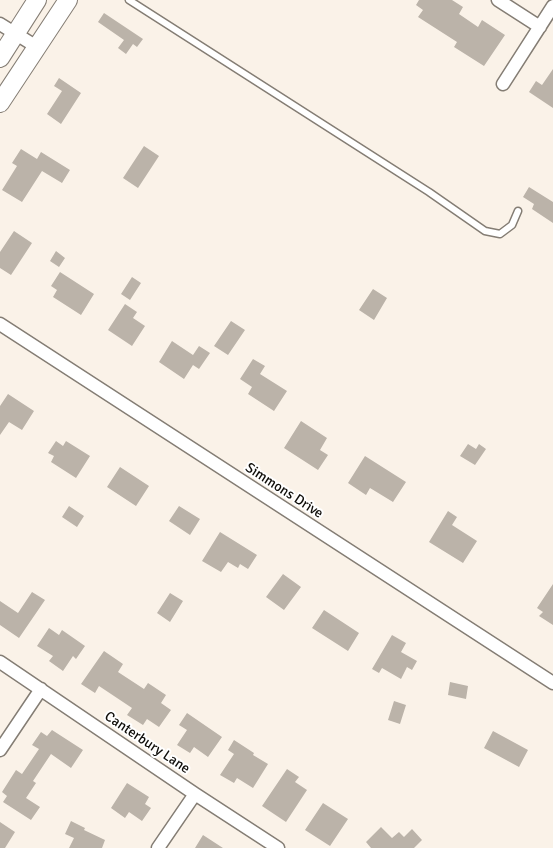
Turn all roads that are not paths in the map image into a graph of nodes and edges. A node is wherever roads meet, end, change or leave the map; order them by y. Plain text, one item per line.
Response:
1 (37, 0) edge
2 (68, 0) edge
3 (129, 0) edge
4 (498, 0) edge
5 (553, 6) edge
6 (0, 24) edge
7 (540, 27) junction
8 (16, 34) junction
9 (37, 47) junction
10 (0, 58) edge
11 (503, 84) dead end
12 (0, 103) edge
13 (518, 211) dead end
14 (0, 324) edge
15 (0, 662) edge
16 (553, 683) edge
17 (42, 689) junction
18 (0, 750) edge
19 (195, 794) junction
20 (158, 848) edge
21 (278, 848) edge

1 - 8 main road
2 - 9 main road
3 - 13 lane
4 - 7 street
5 - 7 street
6 - 8 street
7 - 11 street
8 - 9 street
8 - 10 main road
9 - 12 main road
14 - 16 street, Simmons Drive
15 - 17 street, Canterbury Lane
17 - 18 street
17 - 19 street, Canterbury Lane
19 - 20 street
19 - 21 street, Canterbury Lane

